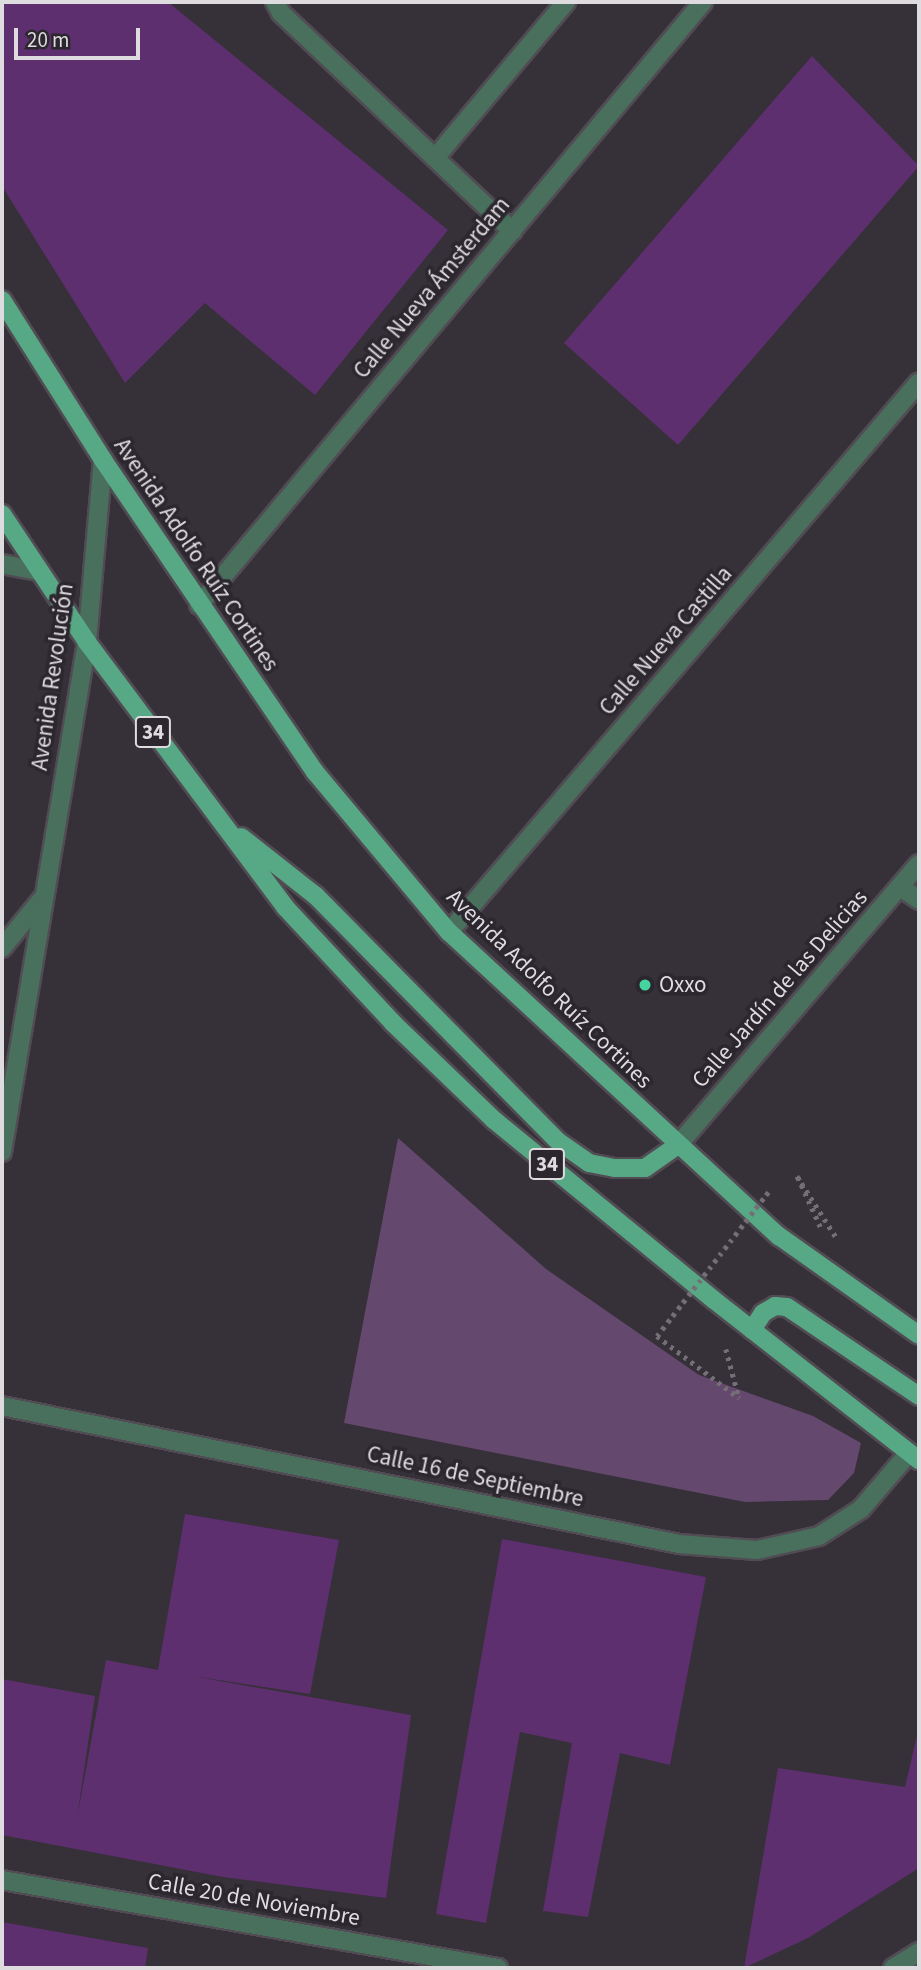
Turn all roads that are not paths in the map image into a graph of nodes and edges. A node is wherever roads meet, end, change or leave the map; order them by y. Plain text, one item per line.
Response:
1 (275, 2) edge
2 (566, 2) edge
3 (703, 2) edge
4 (435, 158) junction
5 (512, 231) junction
6 (2, 300) edge
7 (2, 311) edge
8 (20, 329) junction
9 (919, 382) edge
10 (103, 460) junction
11 (2, 514) edge
12 (2, 564) edge
13 (38, 571) junction
14 (199, 605) junction
15 (87, 642) junction
16 (219, 821) junction
17 (919, 864) edge
18 (900, 887) junction
19 (42, 900) junction
20 (919, 900) edge
21 (449, 932) junction
22 (2, 948) edge
23 (678, 1145) junction
24 (2, 1152) edge
25 (752, 1329) junction
26 (919, 1335) edge
27 (919, 1396) edge
28 (2, 1406) edge
29 (914, 1456) edge
30 (2, 1880) edge
31 (919, 1952) edge
32 (498, 1968) edge
33 (893, 1968) edge

1 - 4 street
2 - 4 street
3 - 5 street, Calle Nueva Ámsterdam
4 - 5 street
5 - 14 street, Calle Nueva Ámsterdam
6 - 8 main road, Avenida Adolfo Ruíz Cortines
7 - 8 main road
8 - 10 main road, Avenida Adolfo Ruíz Cortines
9 - 21 street, Calle Nueva Castilla
10 - 14 main road, Avenida Adolfo Ruíz Cortines
10 - 15 street, Avenida Revolución
11 - 13 main road, 34
12 - 13 street
13 - 15 main road, 34
14 - 21 main road, Avenida Adolfo Ruíz Cortines
15 - 16 main road, 34
15 - 19 street, Avenida Revolución
16 - 23 main road
16 - 25 main road, 34
17 - 18 street, Calle Jardín de las Delicias
18 - 20 street
18 - 23 street, Calle Jardín de las Delicias
19 - 22 street
19 - 24 street, Avenida Revolución
21 - 23 main road, Avenida Adolfo Ruíz Cortines
23 - 26 main road, Avenida Adolfo Ruíz Cortines
25 - 27 main road
25 - 29 main road, 34
28 - 29 street, Calle 16 de Septiembre
30 - 32 street, Calle 20 de Noviembre
31 - 33 street

